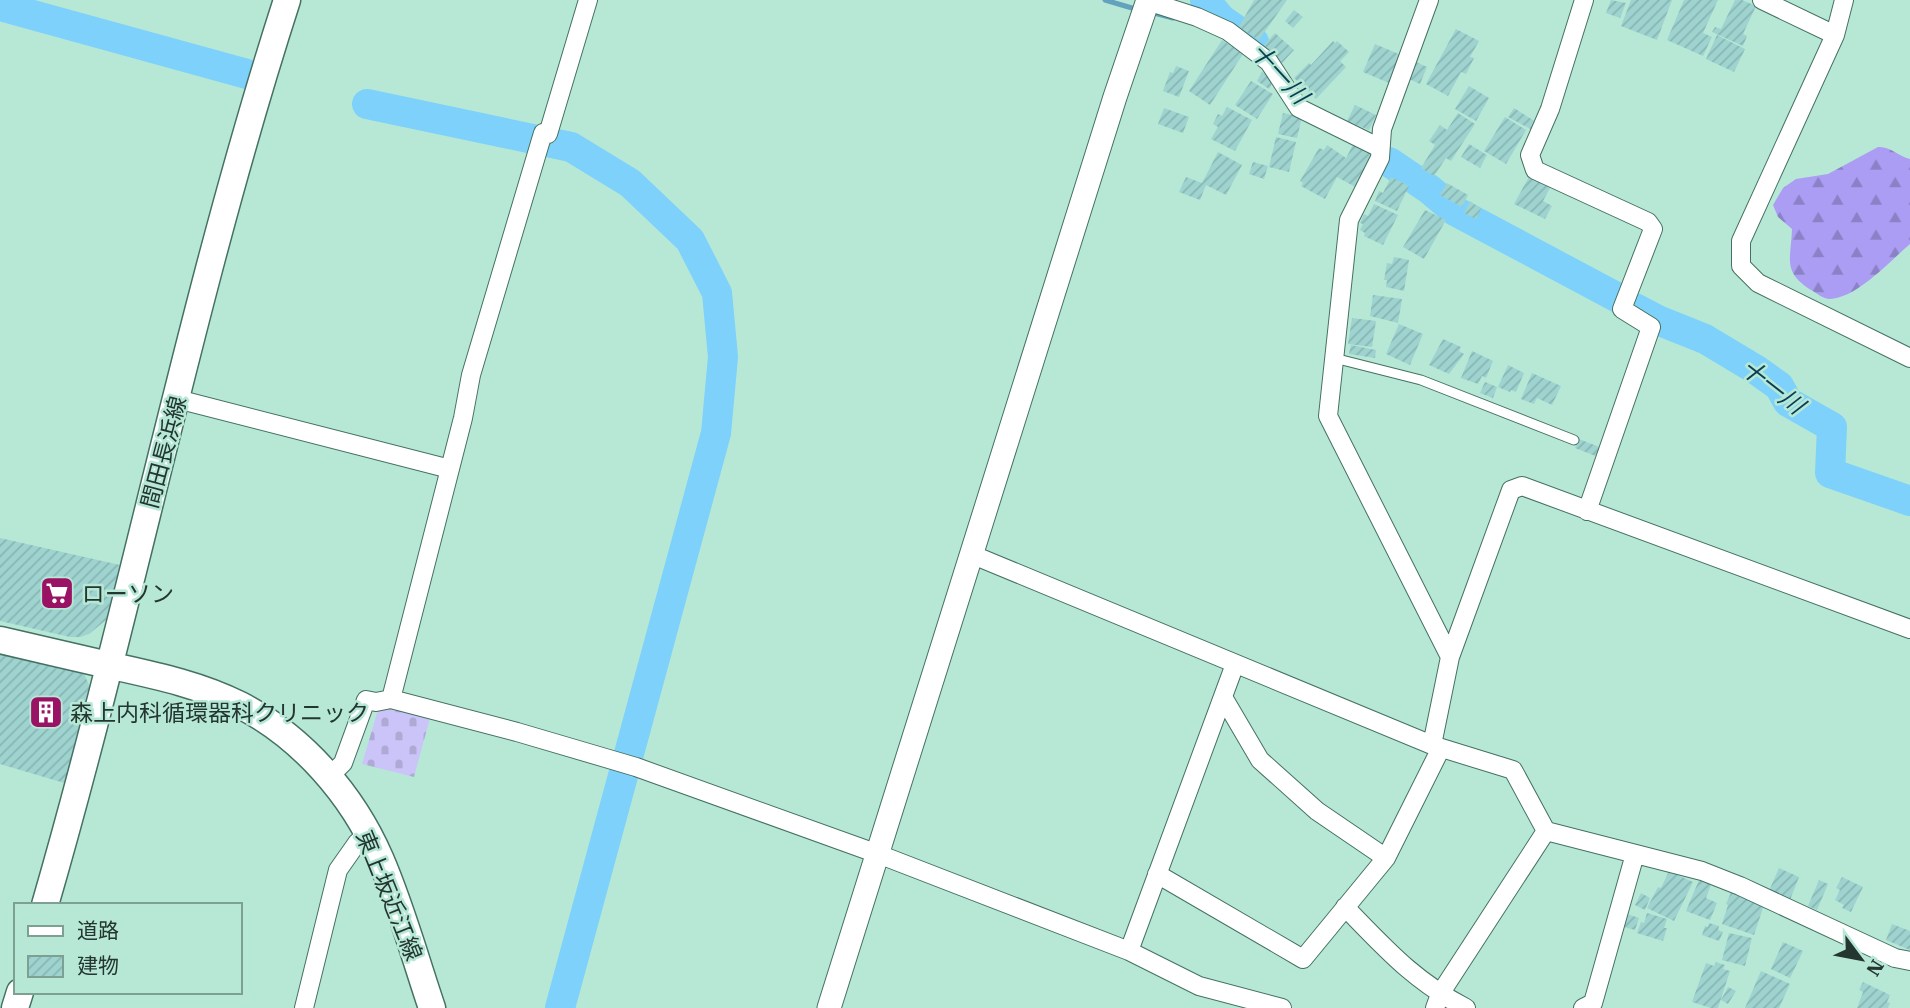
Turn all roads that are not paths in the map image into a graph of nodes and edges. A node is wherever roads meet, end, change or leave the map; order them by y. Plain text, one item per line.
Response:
1 (287, 0) edge
2 (588, 0) edge
3 (1429, 0) edge
4 (1584, 0) edge
5 (1762, 0) edge
6 (1844, 0) edge
7 (1148, 1) edge
8 (1835, 36) junction
9 (1380, 148) junction
10 (1334, 358) junction
11 (1910, 359) edge
12 (177, 399) junction
13 (1574, 440) dead end
14 (450, 469) junction
15 (1587, 510) junction
16 (973, 555) junction
17 (1910, 629) edge
18 (0, 640) edge
19 (1450, 657) junction
20 (1235, 664) junction
21 (109, 665) junction
22 (1223, 697) junction
23 (391, 699) junction
24 (1437, 747) junction
25 (330, 776) junction
26 (1546, 831) junction
27 (367, 834) junction
28 (878, 853) junction
29 (1635, 854) junction
30 (1386, 858) junction
31 (1157, 874) junction
32 (46, 903) edge
33 (1345, 907) junction
34 (1129, 951) junction
35 (1910, 961) edge
36 (1437, 1001) edge
37 (303, 1008) edge
38 (432, 1008) edge
39 (829, 1008) edge
40 (1282, 1008) edge
41 (1466, 1008) edge
42 (1583, 1008) edge

1 - 12 main road, 間田長浜線
2 - 14 street
3 - 9 street
4 - 15 street
5 - 8 street
6 - 8 street
7 - 9 street
7 - 16 street
8 - 11 street
9 - 10 street
10 - 13 lane
10 - 19 street
12 - 14 street
12 - 21 main road, 間田長浜線
14 - 23 street
15 - 17 street
15 - 19 street
16 - 20 street
16 - 28 street
18 - 21 main road, 東上坂近江線
19 - 24 street
20 - 22 street
20 - 24 street
21 - 25 main road, 東上坂近江線
21 - 32 main road, 間田長浜線
22 - 30 street
22 - 31 street
23 - 25 street
23 - 28 street
24 - 26 street
24 - 30 street
25 - 27 main road, 東上坂近江線
26 - 29 street
26 - 36 street
27 - 37 street
27 - 38 main road, 東上坂近江線
28 - 34 street
28 - 39 street
29 - 35 street
29 - 42 street
30 - 33 street
31 - 33 street
31 - 34 street
33 - 36 street
34 - 40 street
36 - 41 street

